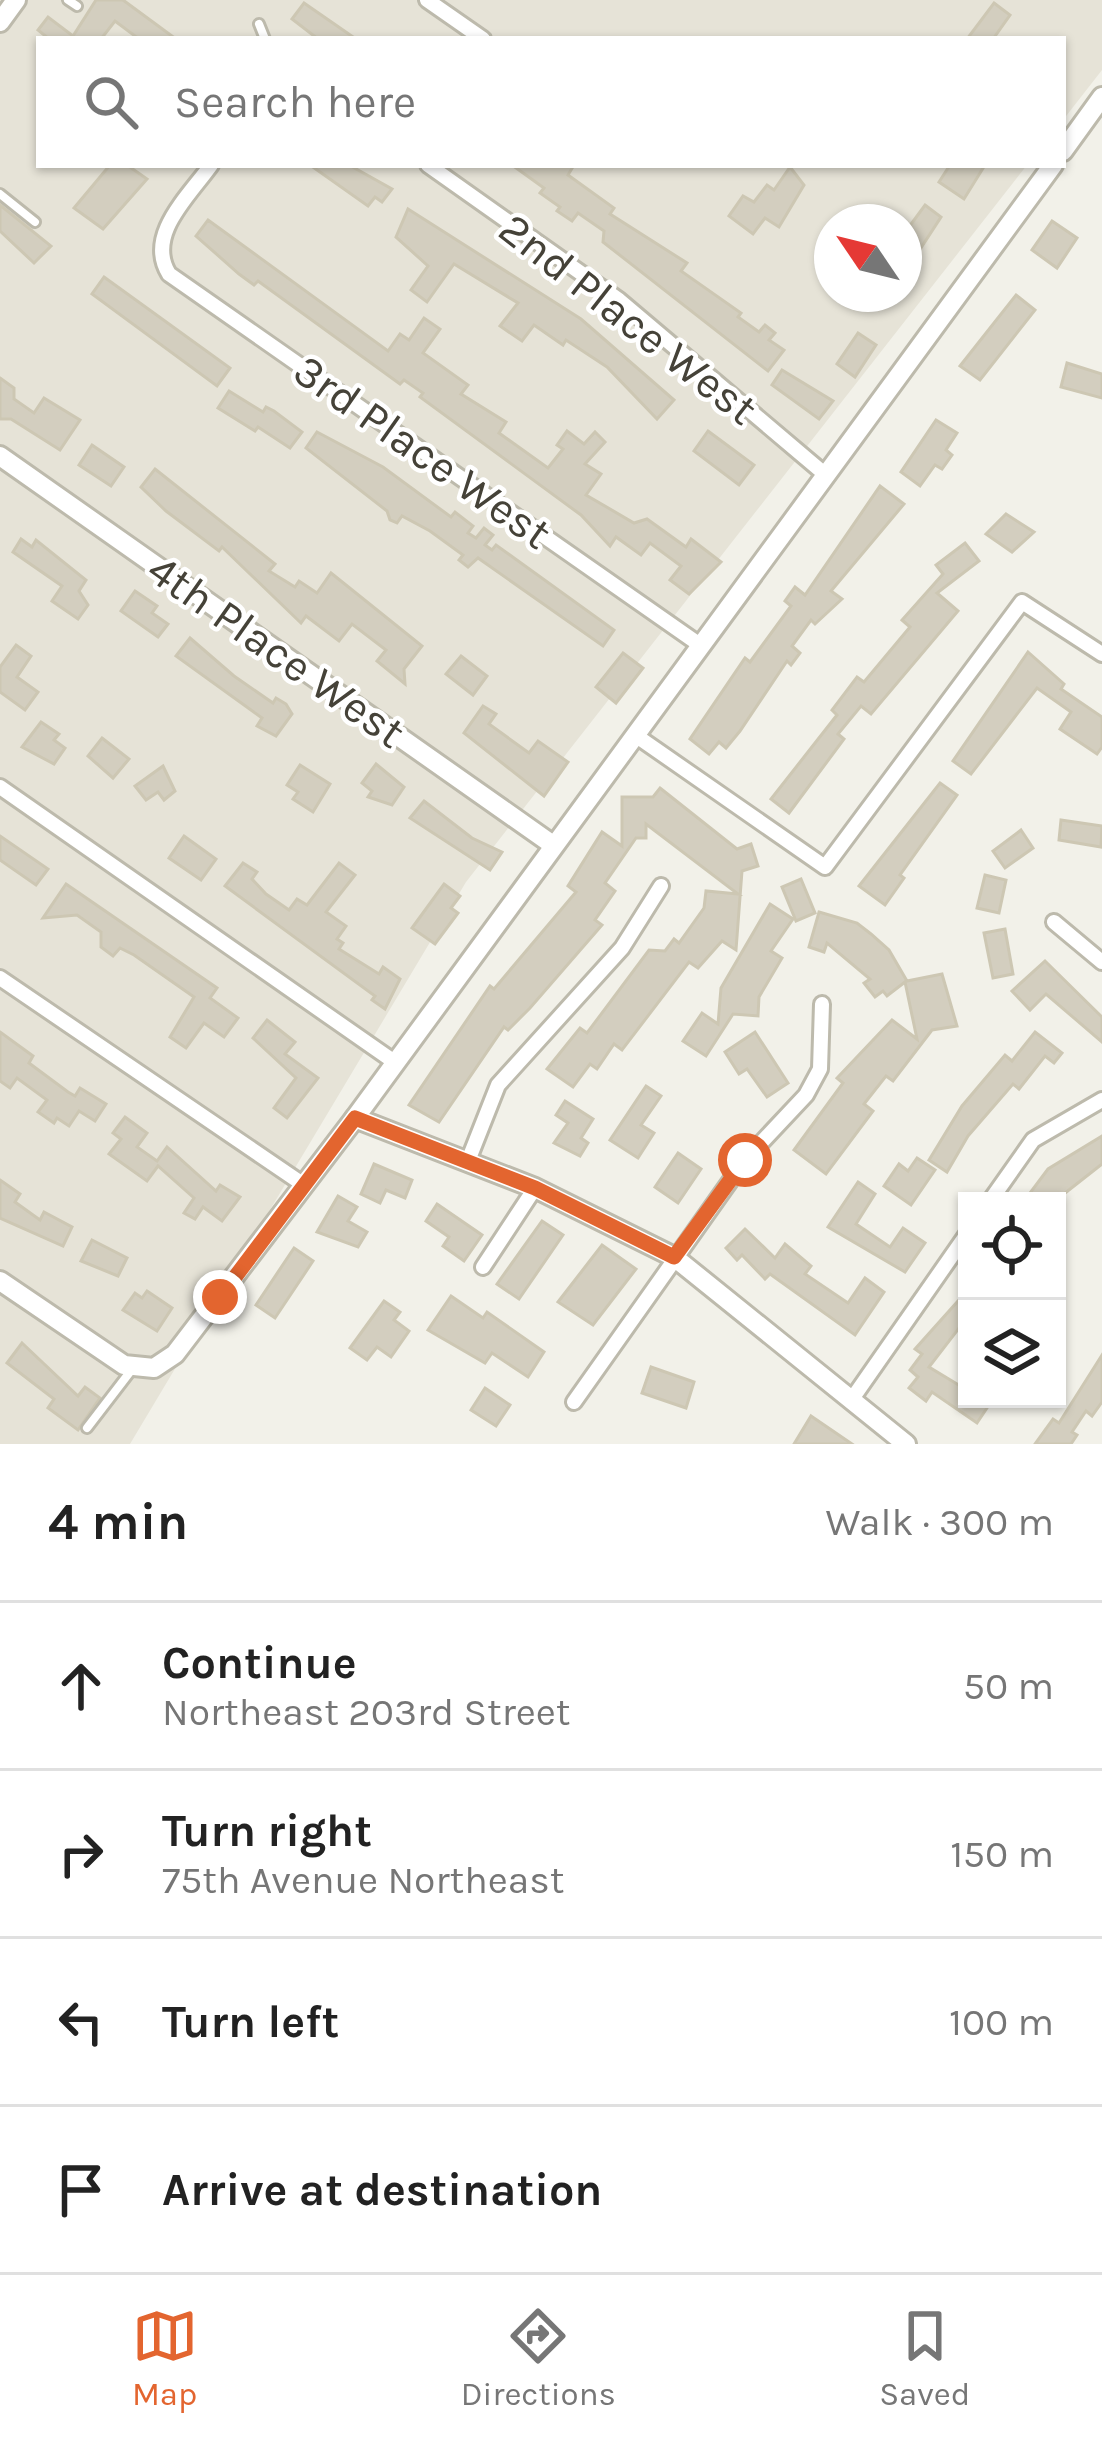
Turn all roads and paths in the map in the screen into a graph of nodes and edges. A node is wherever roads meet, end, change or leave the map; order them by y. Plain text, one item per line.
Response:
1 (16, 0) edge
2 (427, 0) edge
3 (0, 22) edge
4 (259, 24) dead end
5 (264, 36) edge
6 (479, 36) edge
7 (1102, 97) edge
8 (1066, 147) edge
9 (209, 168) edge
10 (432, 168) edge
11 (1051, 168) edge
12 (0, 194) edge
13 (35, 222) dead end
14 (0, 456) edge
15 (827, 476) junction
16 (700, 645) junction
17 (1102, 654) edge
18 (635, 735) junction
19 (0, 787) edge
20 (554, 844) junction
21 (661, 886) dead end
22 (1054, 922) dead end
23 (1102, 962) edge
24 (0, 978) edge
25 (822, 1004) dead end
26 (395, 1063) junction
27 (1102, 1100) edge
28 (355, 1118) junction
29 (468, 1161) junction
30 (304, 1185) junction
31 (535, 1188) junction
32 (996, 1192) edge
33 (958, 1247) edge
34 (674, 1257) junction
35 (483, 1267) dead end
36 (0, 1281) edge
37 (133, 1367) junction
38 (851, 1399) junction
39 (574, 1402) dead end
40 (87, 1429) dead end
41 (896, 1441) edge

1 - 3 street
2 - 6 street
4 - 5 lane
7 - 8 street
9 - 16 street, 3rd Place West
10 - 15 street, 2nd Place West
11 - 15 street
12 - 13 lane
14 - 20 street, 4th Place West
15 - 16 street
16 - 18 street
17 - 18 street
18 - 20 street
19 - 26 street
20 - 26 street
21 - 29 street
22 - 23 street
24 - 30 street
25 - 34 street
26 - 28 street
27 - 32 street
28 - 29 street
28 - 30 street
29 - 31 street
30 - 37 street
31 - 34 street
31 - 35 street
33 - 38 street
34 - 38 street
34 - 39 street
36 - 37 street
37 - 40 lane
38 - 41 street

